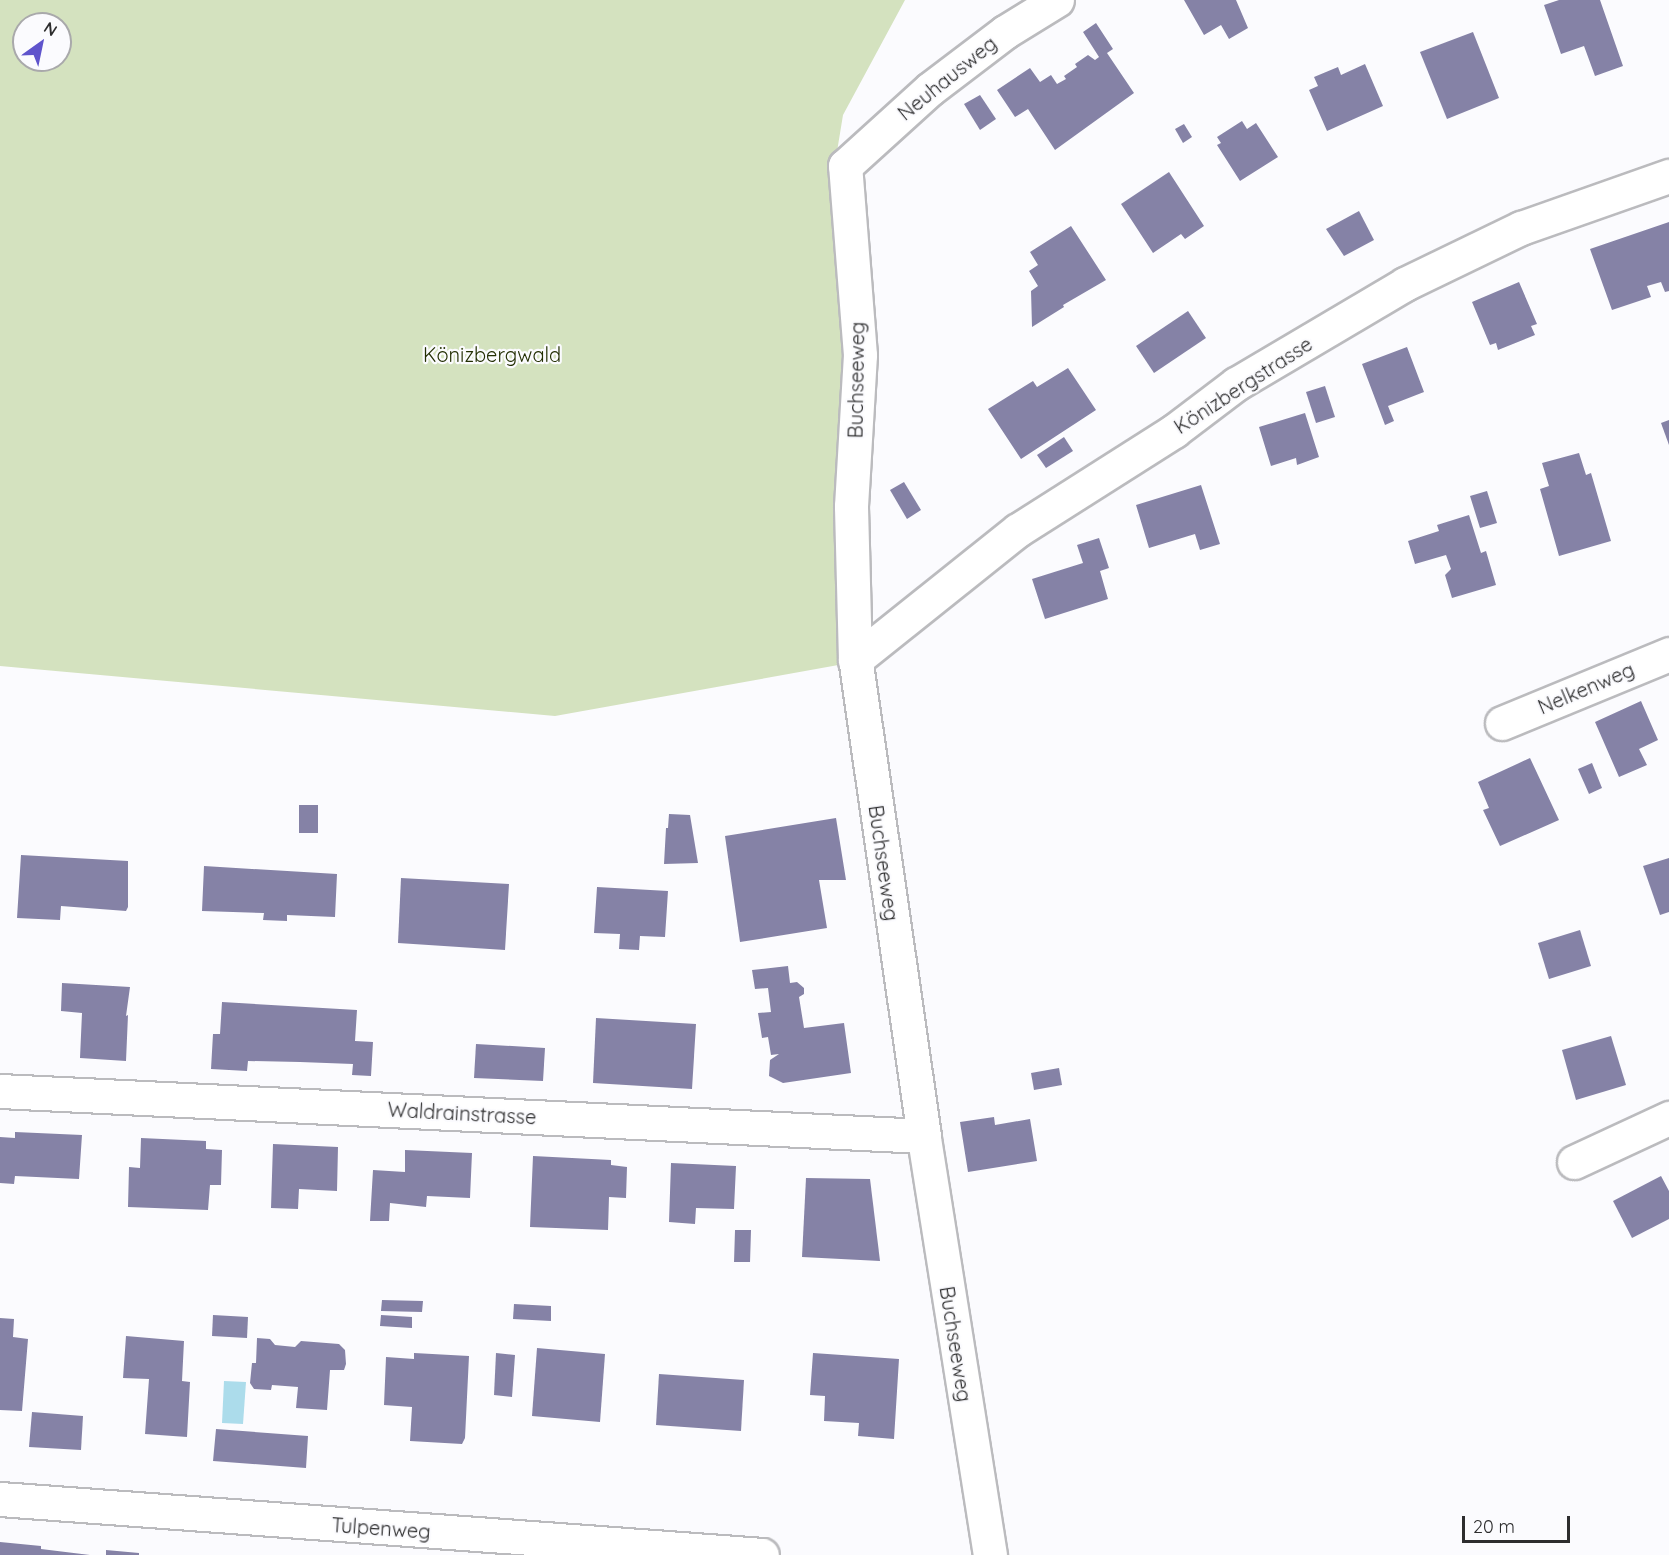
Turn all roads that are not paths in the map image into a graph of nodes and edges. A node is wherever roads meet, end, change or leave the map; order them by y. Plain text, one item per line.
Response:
1 (1057, 0) edge
2 (845, 166) joint
3 (1669, 176) edge
4 (1669, 654) edge
5 (855, 660) junction
6 (1502, 723) dead end
7 (0, 1091) edge
8 (1669, 1118) edge
9 (924, 1136) junction
10 (1574, 1162) dead end
11 (0, 1499) edge
12 (762, 1555) edge
13 (990, 1555) edge

1 - 2 street, Neuhausweg
2 - 5 street, Buchseeweg
3 - 5 street, Könizbergstrasse
4 - 6 street, Nelkenweg
5 - 9 street, Buchseeweg
7 - 9 street, Waldrainstrasse
8 - 10 street
9 - 13 street, Buchseeweg
11 - 12 street, Tulpenweg

